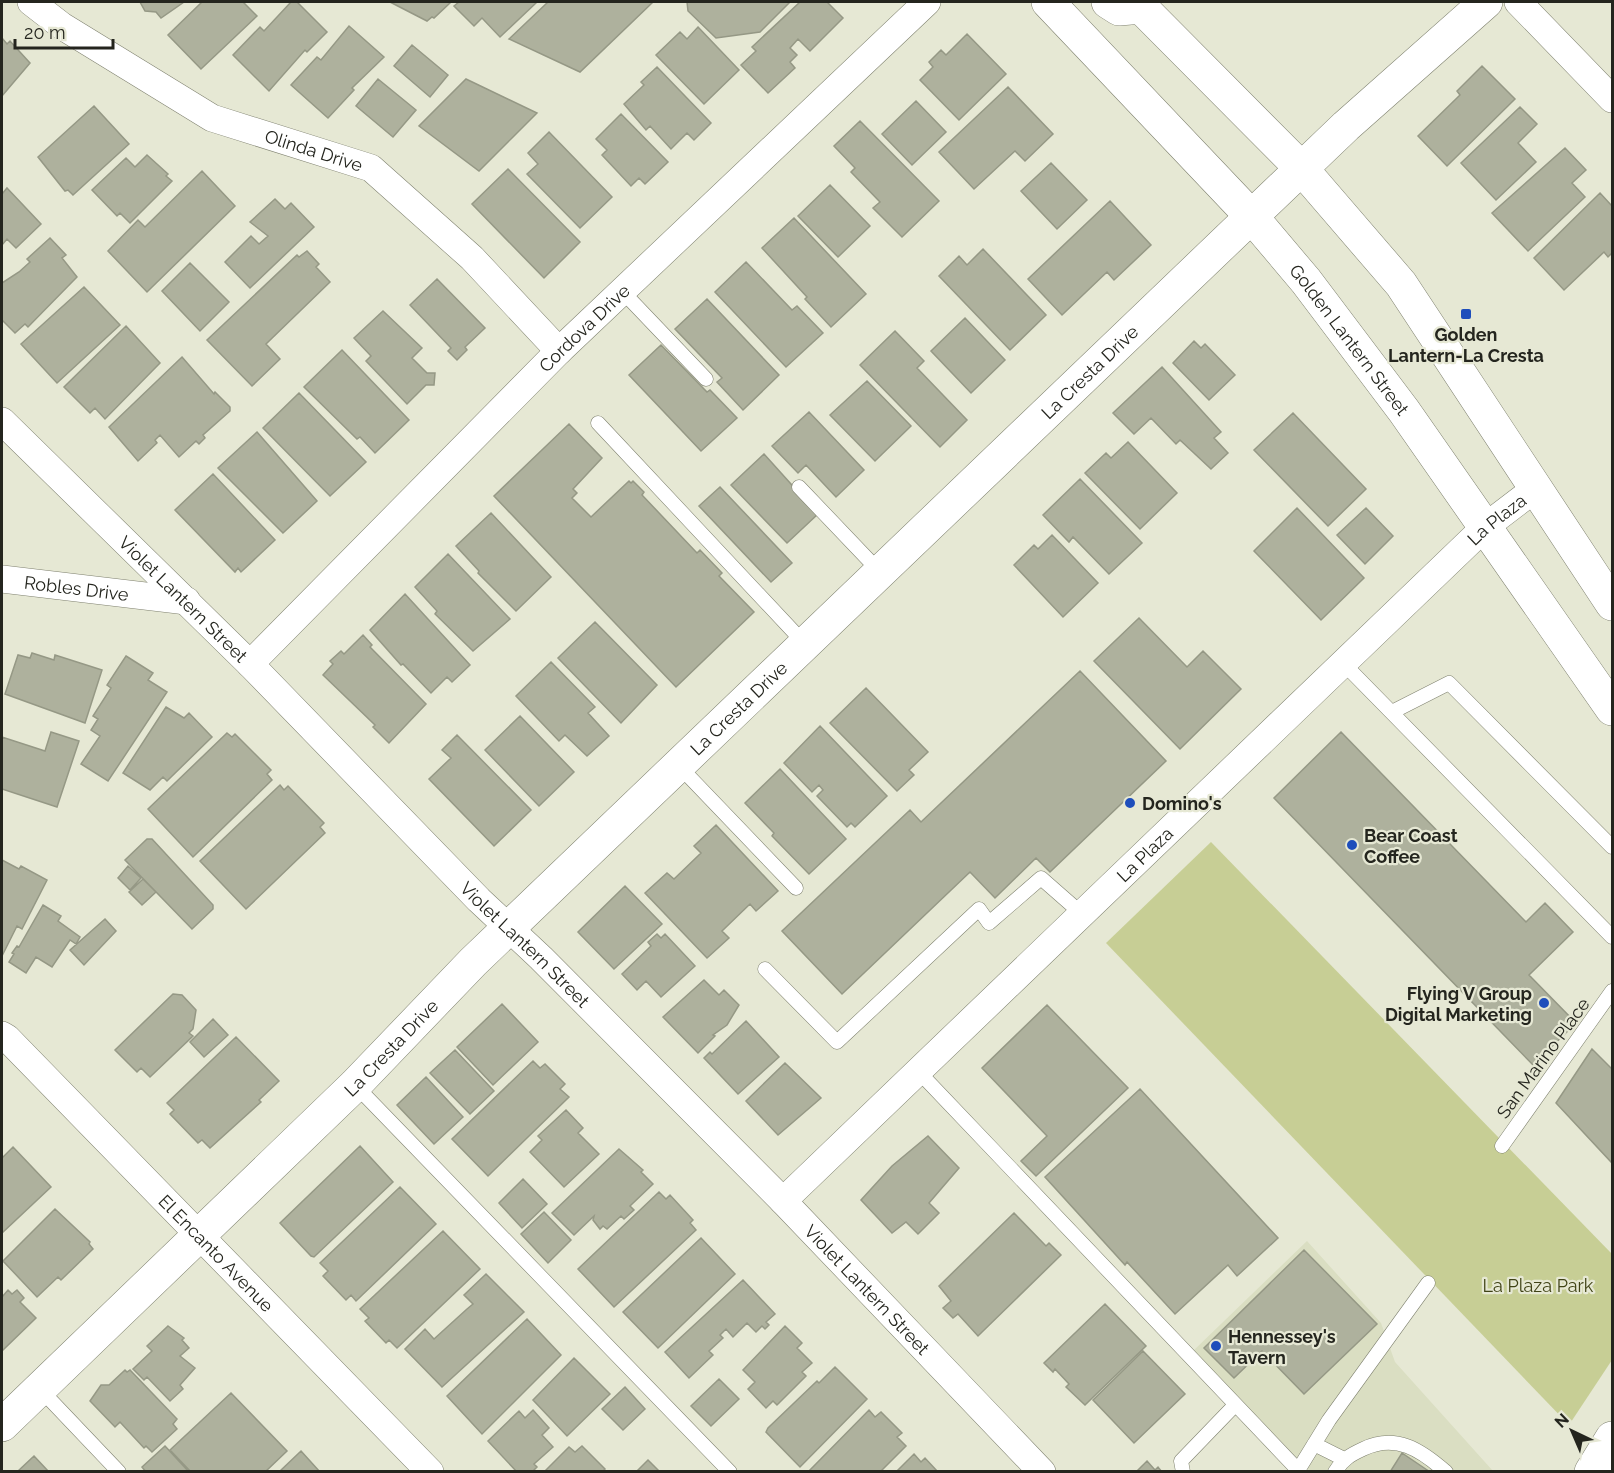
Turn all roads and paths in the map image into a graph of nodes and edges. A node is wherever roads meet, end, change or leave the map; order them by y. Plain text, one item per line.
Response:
1 (31, 2) edge
2 (927, 2) edge
3 (1048, 2) edge
4 (1108, 2) edge
5 (1486, 2) edge
6 (1518, 2) edge
7 (1139, 4) edge
8 (1612, 99) edge
9 (1302, 169) junction
10 (1252, 217) junction
11 (622, 291) junction
12 (559, 351) junction
13 (706, 379) dead end
14 (2, 421) edge
15 (598, 423) dead end
16 (799, 487) dead end
17 (1536, 488) junction
18 (1485, 527) junction
19 (881, 573) junction
20 (2, 579) edge
21 (187, 601) junction
22 (1612, 604) edge
23 (806, 645) junction
24 (1343, 663) junction
25 (250, 664) junction
26 (1612, 709) edge
27 (1392, 712) junction
28 (679, 766) junction
29 (1612, 847) edge
30 (796, 888) dead end
31 (1082, 914) junction
32 (509, 928) junction
33 (1612, 937) edge
34 (765, 969) dead end
35 (1610, 1000) edge
36 (2, 1035) edge
37 (918, 1071) junction
38 (355, 1084) junction
39 (1502, 1146) dead end
40 (783, 1201) junction
41 (199, 1234) junction
42 (1428, 1283) dead end
43 (39, 1388) junction
44 (1235, 1405) junction
45 (2, 1425) edge
46 (1612, 1438) edge
47 (1314, 1444) junction
48 (1344, 1459) junction
49 (1297, 1471) edge
50 (119, 1472) edge
51 (430, 1472) edge
52 (730, 1472) edge
53 (1042, 1472) edge
54 (1183, 1472) edge
55 (1335, 1472) edge
56 (1446, 1472) edge
57 (1592, 1472) edge

1 - 12 street, Olinda Drive
2 - 11 street, Cordova Drive
3 - 10 main road, Golden Lantern Street
4 - 7 main road
5 - 9 main road, La Cresta Drive
6 - 8 street
7 - 9 main road
9 - 10 main road, La Cresta Drive
9 - 17 main road
10 - 18 main road, Golden Lantern Street
10 - 19 main road, La Cresta Drive
11 - 12 street, Cordova Drive
11 - 13 lane
12 - 25 street, Cordova Drive
14 - 21 street, Violet Lantern Street
15 - 23 lane
16 - 19 lane
17 - 18 street, La Plaza
17 - 22 main road
18 - 24 street, La Plaza
18 - 26 main road, Golden Lantern Street
19 - 23 main road, La Cresta Drive
20 - 21 street, Robles Drive
21 - 25 street, Violet Lantern Street
23 - 28 main road, La Cresta Drive
24 - 27 lane
24 - 31 street, La Plaza
25 - 32 street, Violet Lantern Street
27 - 29 lane
27 - 33 lane
28 - 30 lane
28 - 32 main road, La Cresta Drive
31 - 34 lane
31 - 37 street, La Plaza
32 - 38 main road, La Cresta Drive
32 - 40 street, Violet Lantern Street
35 - 39 lane, San Marino Place
36 - 41 street, El Encanto Avenue
37 - 40 street, La Plaza
37 - 44 lane
38 - 41 main road, La Cresta Drive
38 - 52 lane
40 - 53 street, Violet Lantern Street
41 - 43 main road, La Cresta Drive
41 - 51 street, El Encanto Avenue
42 - 47 lane
43 - 45 main road, La Cresta Drive
43 - 50 lane
44 - 49 lane
44 - 54 lane
46 - 57 main road
47 - 48 lane
47 - 49 lane
48 - 55 lane
48 - 56 lane

